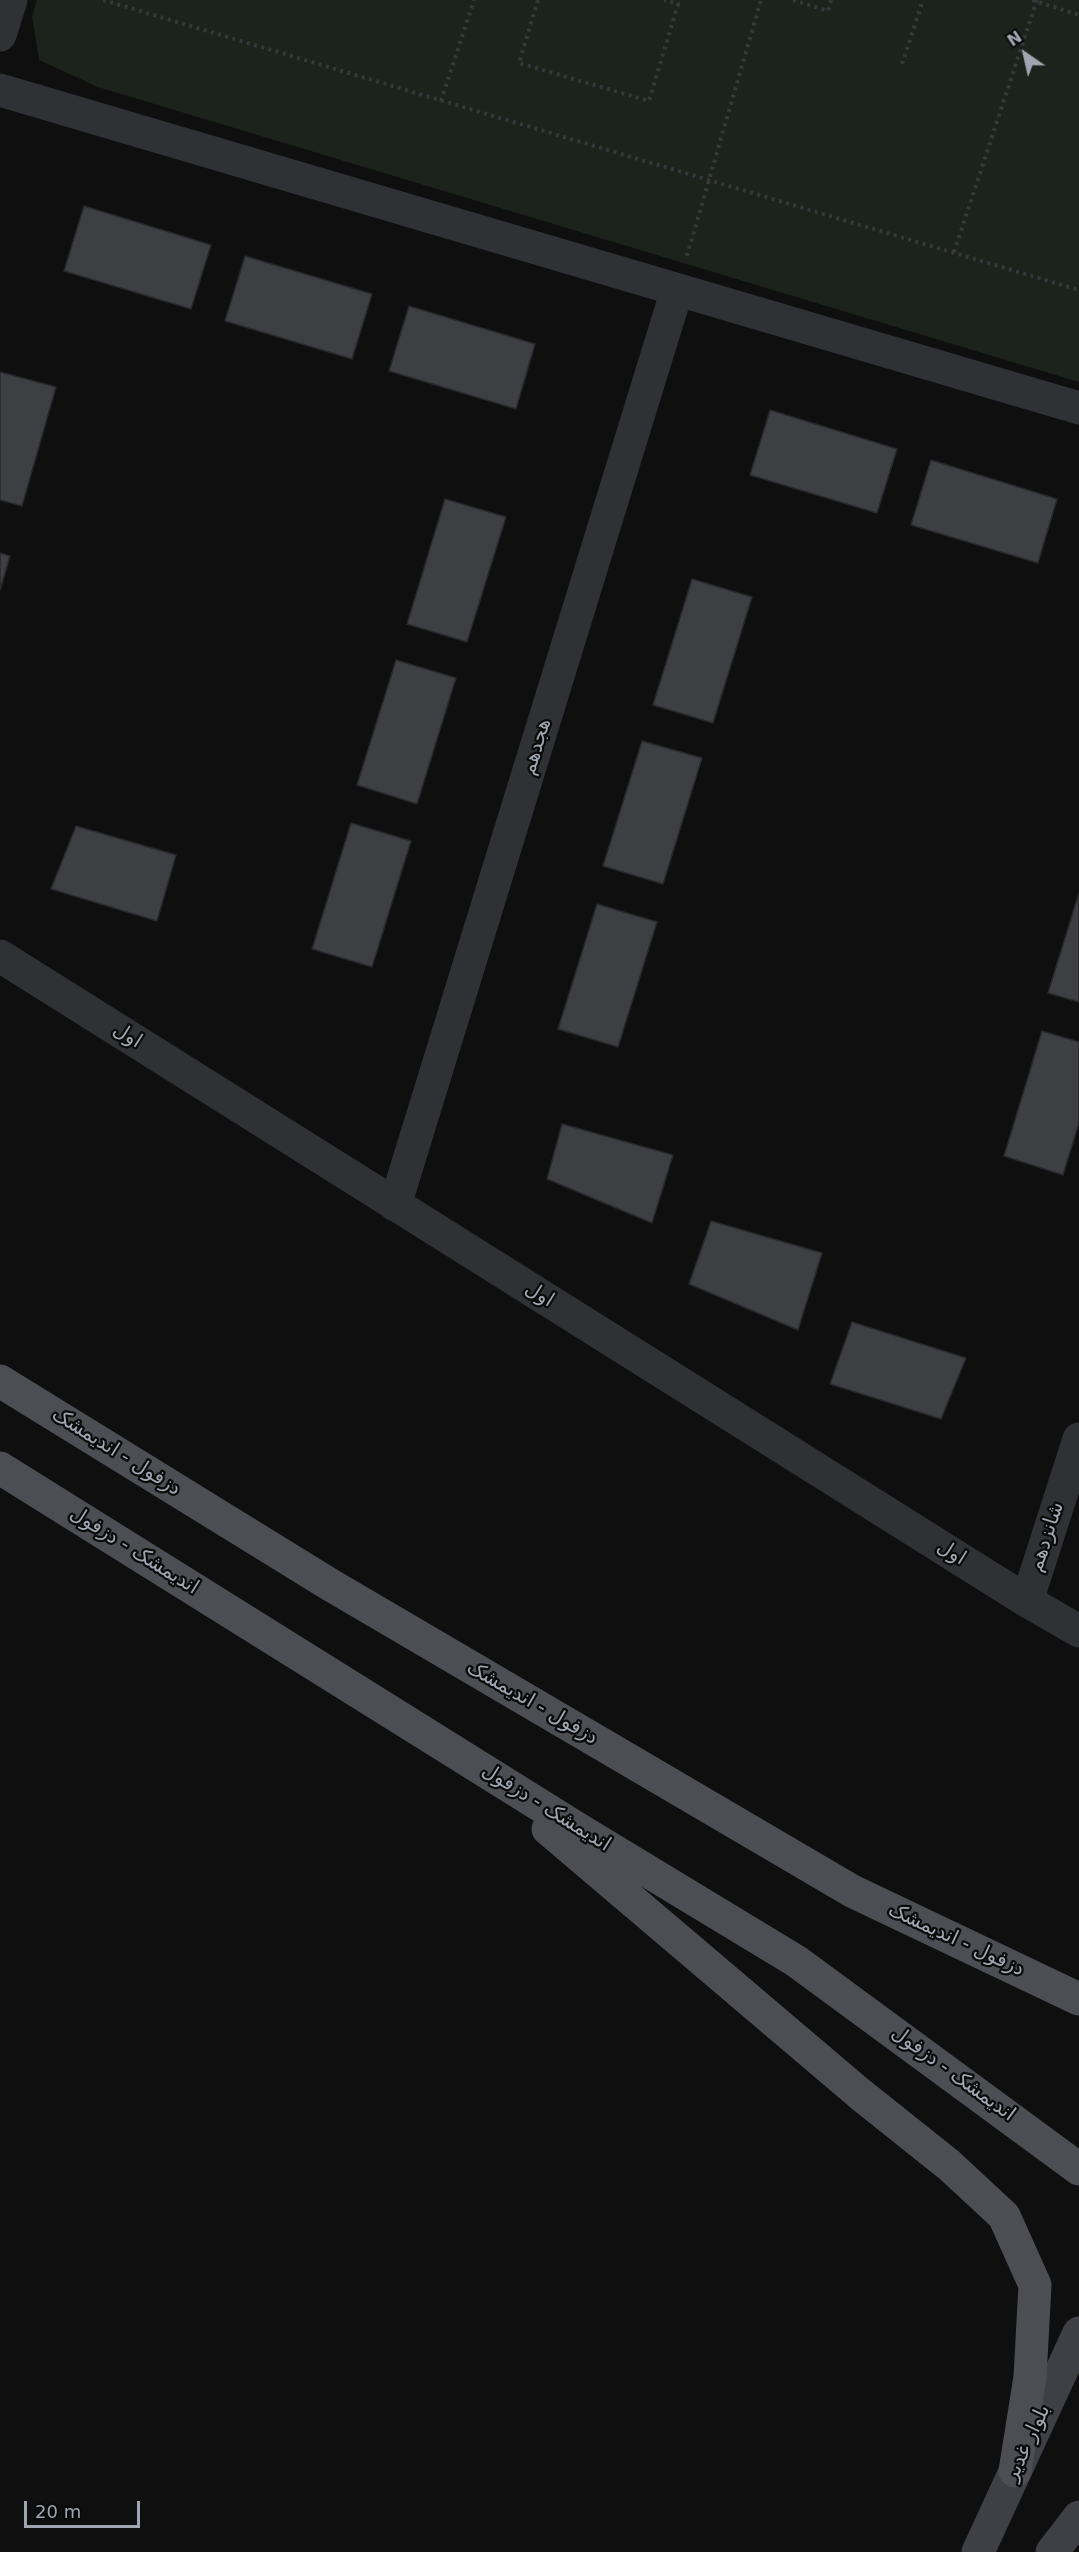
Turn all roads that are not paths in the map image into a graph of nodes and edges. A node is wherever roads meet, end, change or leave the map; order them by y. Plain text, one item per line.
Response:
1 (11, 0) edge
2 (0, 35) edge
3 (0, 90) edge
4 (677, 290) junction
5 (1079, 408) edge
6 (0, 957) edge
7 (395, 1205) junction
8 (0, 1381) edge
9 (1079, 1439) edge
10 (0, 1468) edge
11 (1027, 1601) junction
12 (1079, 1631) edge
13 (462, 1756) junction
14 (1079, 1999) edge
15 (1079, 2169) edge
16 (1079, 2333) edge
17 (1015, 2471) junction
18 (1079, 2517) edge
19 (978, 2552) edge
20 (1052, 2552) edge

1 - 2 street
3 - 4 street
4 - 5 street
4 - 7 street, هجدهم
6 - 7 street, اول
7 - 11 street, اول
8 - 14 main road, دزفول - اندیمشک
9 - 11 street, شانزدهم
10 - 13 main road, اندیمشک - دزفول
11 - 12 street, اول
13 - 15 main road, اندیمشک - دزفول
13 - 17 main road
16 - 17 main road, بلوار غدیر
17 - 19 main road, بلوار غدیر
18 - 20 main road

